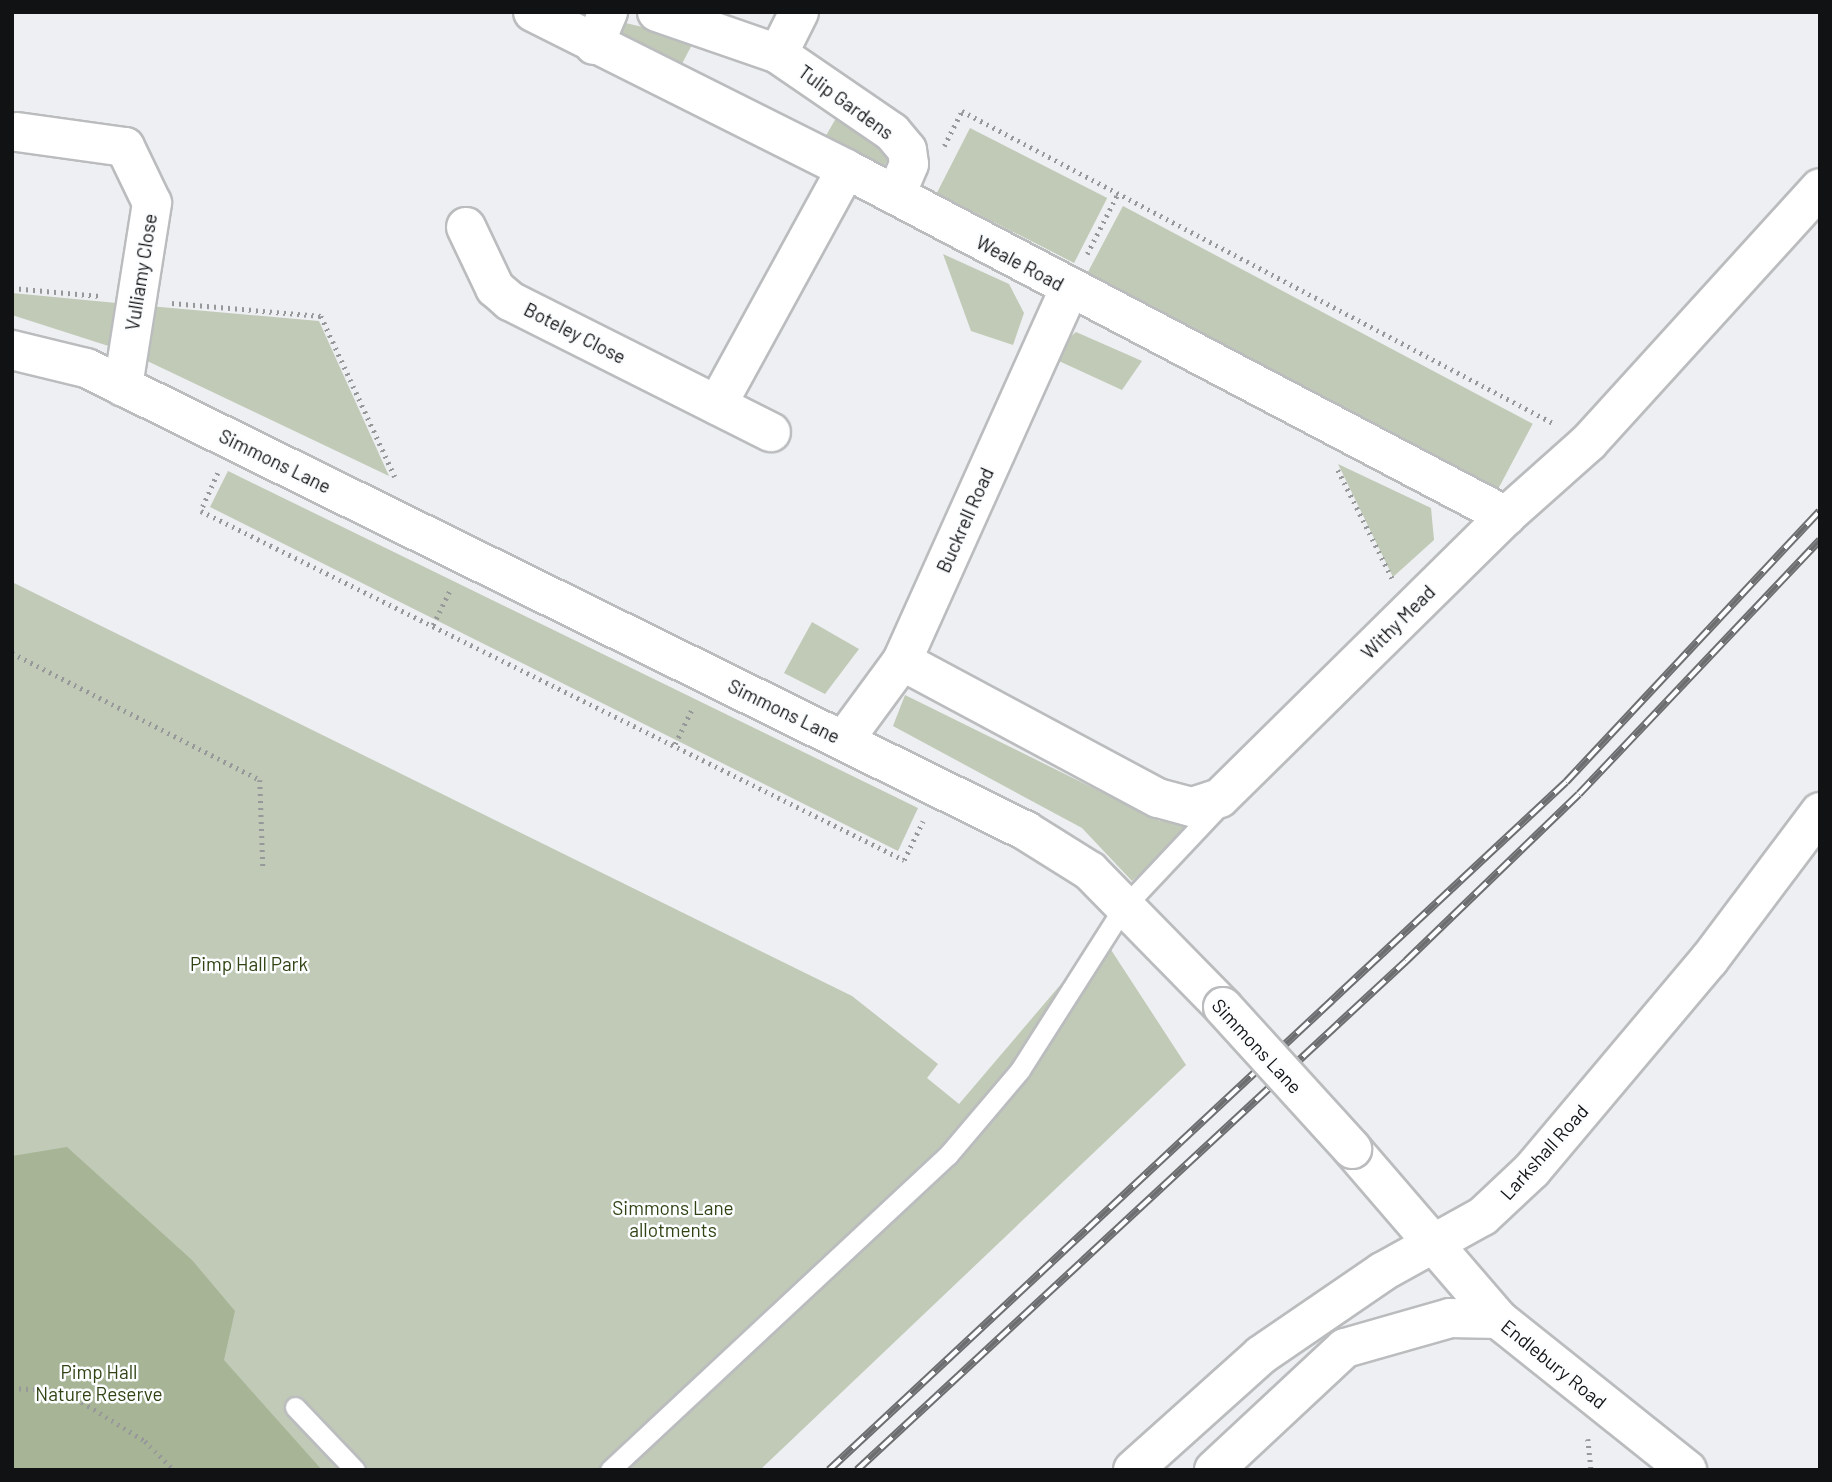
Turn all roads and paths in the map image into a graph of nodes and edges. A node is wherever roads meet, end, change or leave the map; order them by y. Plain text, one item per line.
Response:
1 (533, 12) edge
2 (657, 12) edge
3 (799, 12) edge
4 (601, 28) edge
5 (778, 54) junction
6 (16, 132) dead end
7 (846, 169) junction
8 (1820, 188) edge
9 (1117, 195) junction
10 (904, 200) junction
11 (466, 227) dead end
12 (12, 288) edge
13 (1069, 289) junction
14 (137, 299) junction
15 (12, 350) edge
16 (123, 387) junction
17 (717, 405) junction
18 (771, 432) dead end
19 (232, 440) junction
20 (1589, 442) junction
21 (1334, 463) dead end
22 (397, 482) dead end
23 (1506, 516) junction
24 (1409, 612) junction
25 (12, 653) edge
26 (902, 661) junction
27 (844, 740) junction
28 (939, 788) junction
29 (1226, 792) junction
30 (1820, 812) edge
31 (263, 867) dead end
32 (1124, 906) junction
33 (1431, 1247) junction
34 (1499, 1320) junction
35 (12, 1388) edge
36 (295, 1407) dead end
37 (174, 1470) edge
38 (355, 1470) edge
39 (610, 1470) edge
40 (1133, 1470) edge
41 (1214, 1470) edge
42 (1687, 1470) edge

1 - 4 street, Weale Road
2 - 5 street, Tulip Gardens
3 - 5 street, Tulip Gardens
4 - 7 street, Weale Road
5 - 10 street, Tulip Gardens
6 - 14 street, Vulliamy Close
7 - 10 street, Weale Road
7 - 17 street
8 - 20 street, Withy Mead
9 - 10 path
9 - 13 path
9 - 20 path
10 - 13 street, Weale Road
11 - 17 street, Boteley Close
12 - 14 path
13 - 23 street, Weale Road
13 - 26 street, Buckrell Road
14 - 16 street, Vulliamy Close
14 - 22 path
15 - 16 street, Simmons Lane
16 - 19 street, Simmons Lane
17 - 18 street, Boteley Close
19 - 27 street, Simmons Lane
19 - 28 path
20 - 23 street, Withy Mead
21 - 24 path
23 - 24 street, Withy Mead
24 - 29 street, Withy Mead
25 - 31 path
26 - 27 street, Buckrell Road
26 - 29 street, Withy Mead
27 - 28 street, Simmons Lane
28 - 32 street, Simmons Lane
29 - 32 lane
30 - 33 street, Larkshall Road
32 - 33 street, Simmons Lane, bridge
32 - 39 lane
33 - 34 street, Endlebury Road
33 - 40 street, Larkshall Road
34 - 41 street
34 - 42 street, Endlebury Road
35 - 37 path
36 - 38 lane

